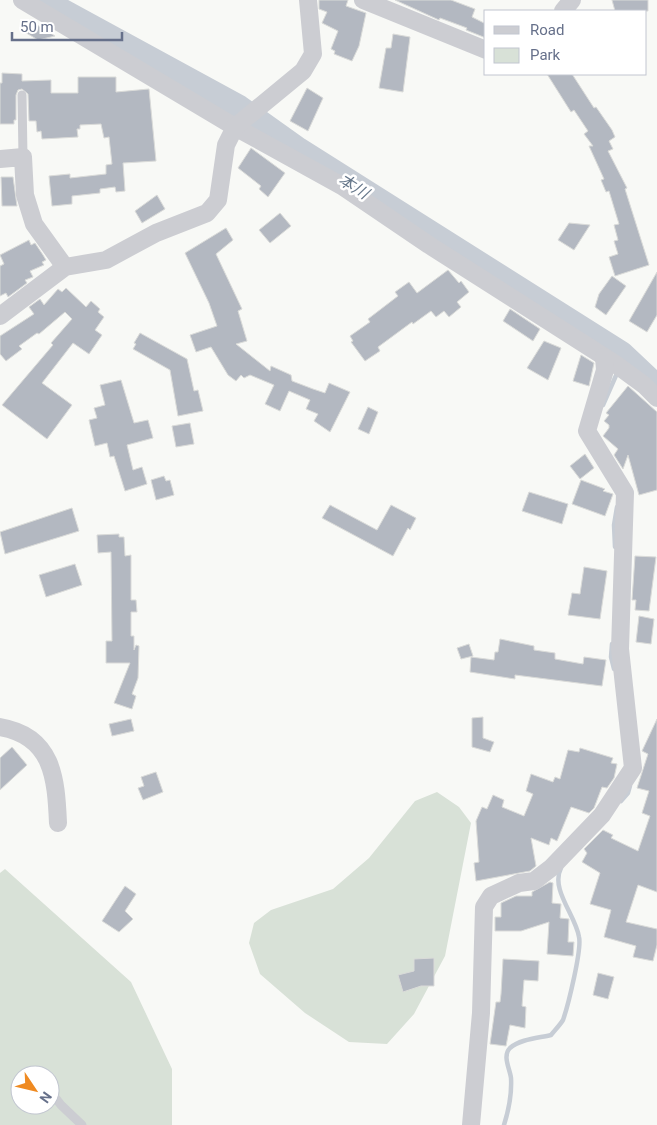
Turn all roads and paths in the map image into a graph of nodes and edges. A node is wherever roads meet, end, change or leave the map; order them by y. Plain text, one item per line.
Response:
1 (22, 0) edge
2 (308, 0) edge
3 (363, 0) edge
4 (572, 0) edge
5 (564, 10) edge
6 (484, 49) edge
7 (22, 95) dead end
8 (243, 120) junction
9 (0, 158) edge
10 (23, 158) junction
11 (65, 267) junction
12 (0, 316) edge
13 (613, 363) junction
14 (657, 398) edge
15 (0, 727) edge
16 (58, 823) dead end
17 (60, 1105) edge
18 (82, 1125) edge
19 (471, 1125) edge

1 - 8 street
2 - 8 street
3 - 6 street
4 - 5 street
7 - 10 lane
8 - 11 street
8 - 13 street
9 - 10 street
10 - 11 street
11 - 12 street
13 - 14 street
13 - 19 street
15 - 16 street
17 - 18 lane

